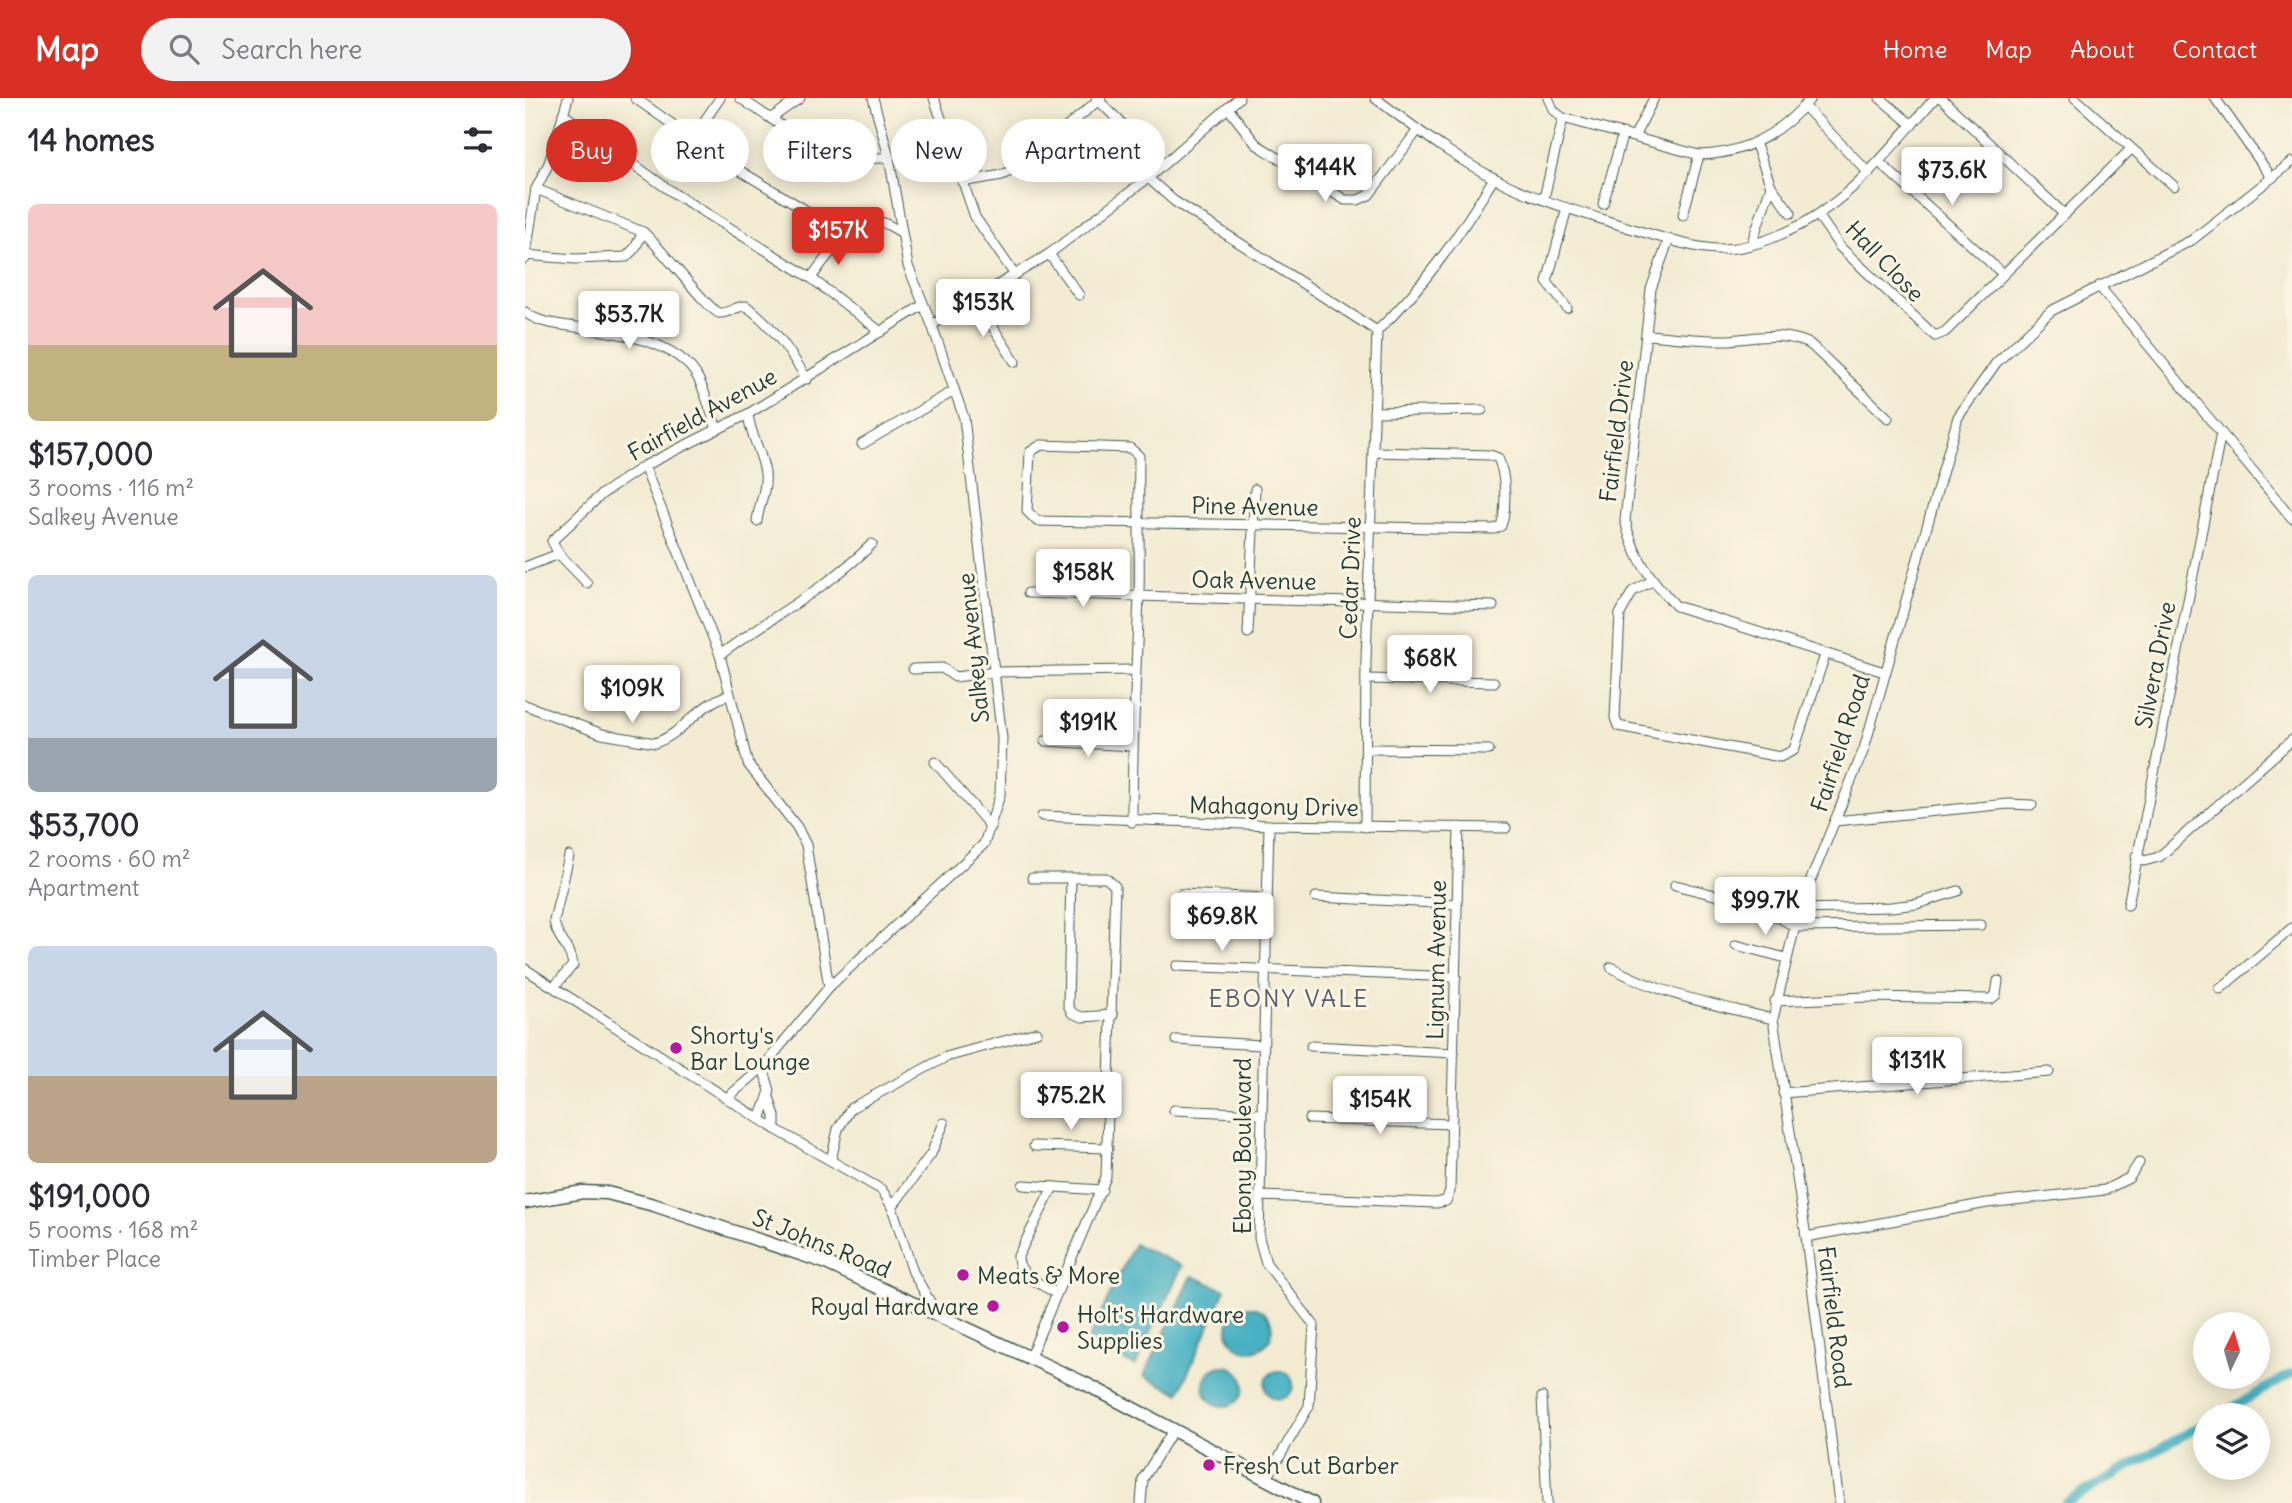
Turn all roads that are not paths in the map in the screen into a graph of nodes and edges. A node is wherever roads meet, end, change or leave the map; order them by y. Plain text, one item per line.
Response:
1 (568, 98) edge
2 (635, 98) edge
3 (720, 98) edge
4 (740, 98) edge
5 (800, 98) edge
6 (873, 98) edge
7 (934, 98) edge
8 (1239, 98) edge
9 (1375, 98) edge
10 (1548, 98) edge
11 (1654, 98) edge
12 (1880, 98) edge
13 (1935, 98) edge
14 (1941, 98) edge
15 (2075, 98) edge
16 (2215, 98) edge
17 (1098, 99) edge
18 (1807, 102) edge
19 (1228, 108) junction
20 (563, 114) junction
21 (772, 117) junction
22 (1563, 118) junction
23 (664, 119) edge
24 (706, 119) edge
25 (941, 119) edge
26 (1118, 119) edge
27 (1912, 125) junction
28 (1418, 130) junction
29 (1623, 133) junction
30 (1634, 137) junction
31 (1756, 145) junction
32 (2131, 149) junction
33 (1699, 155) junction
34 (889, 157) junction
35 (1165, 162) edge
36 (2292, 162) edge
37 (1880, 163) junction
38 (1870, 173) junction
39 (749, 175) edge
40 (987, 178) edge
41 (1494, 178) junction
42 (2272, 178) junction
43 (962, 182) edge
44 (1143, 182) edge
45 (1154, 182) edge
46 (1770, 186) junction
47 (2174, 186) dead end
48 (536, 188) junction
49 (1544, 198) junction
50 (1603, 204) dead end
51 (1567, 208) junction
52 (1791, 213) dead end
53 (1683, 215) dead end
54 (1818, 215) junction
55 (2065, 215) junction
56 (643, 232) junction
57 (901, 232) junction
58 (841, 239) junction
59 (1669, 239) junction
60 (1751, 245) junction
61 (1049, 254) junction
62 (525, 257) edge
63 (2003, 274) junction
64 (1015, 275) junction
65 (811, 278) junction
66 (2099, 286) junction
67 (1079, 295) dead end
68 (975, 299) junction
69 (923, 305) junction
70 (1567, 308) dead end
71 (525, 312) edge
72 (932, 324) junction
73 (1377, 331) junction
74 (881, 332) junction
75 (1647, 335) junction
76 (1015, 362) dead end
77 (807, 379) junction
78 (953, 392) junction
79 (1482, 410) dead end
80 (1374, 412) junction
81 (748, 414) junction
82 (1888, 418) dead end
83 (717, 429) junction
84 (2221, 433) junction
85 (863, 444) dead end
86 (1374, 452) junction
87 (644, 466) junction
88 (1255, 489) dead end
89 (2292, 518) edge
90 (757, 521) dead end
91 (1138, 524) junction
92 (1255, 524) junction
93 (1371, 528) junction
94 (872, 544) dead end
95 (559, 554) junction
96 (525, 567) edge
97 (1652, 581) junction
98 (587, 583) dead end
99 (1028, 593) dead end
100 (1139, 596) junction
101 (1250, 601) junction
102 (1368, 601) junction
103 (1493, 606) dead end
104 (1248, 633) dead end
105 (1825, 655) junction
106 (720, 656) junction
107 (913, 669) dead end
108 (1134, 670) junction
109 (996, 672) junction
110 (1884, 672) junction
111 (1366, 679) junction
112 (1494, 682) dead end
113 (729, 695) junction
114 (525, 705) edge
115 (2292, 740) edge
116 (1045, 741) dead end
117 (1132, 746) junction
118 (1366, 749) junction
119 (1489, 750) dead end
120 (935, 762) dead end
121 (2032, 806) dead end
122 (1042, 817) dead end
123 (1835, 821) junction
124 (1132, 822) junction
125 (1269, 825) junction
126 (1365, 827) junction
127 (1459, 827) junction
128 (991, 828) junction
129 (1506, 828) dead end
130 (569, 856) dead end
131 (2136, 856) junction
132 (1032, 878) dead end
133 (1071, 878) junction
134 (1675, 886) dead end
135 (1958, 891) dead end
136 (1181, 894) dead end
137 (1316, 897) dead end
138 (1267, 898) junction
139 (1457, 904) junction
140 (2128, 905) dead end
141 (1799, 909) junction
142 (1981, 925) dead end
143 (1795, 927) junction
144 (2292, 928) edge
145 (1736, 944) dead end
146 (1786, 958) junction
147 (1177, 966) dead end
148 (1611, 967) dead end
149 (1265, 969) junction
150 (525, 970) edge
151 (1456, 977) junction
152 (1998, 981) dead end
153 (555, 987) junction
154 (829, 987) junction
155 (2220, 989) dead end
156 (1775, 1001) junction
157 (1113, 1015) junction
158 (1773, 1019) junction
159 (1037, 1032) dead end
160 (1176, 1040) dead end
161 (1262, 1045) junction
162 (1311, 1046) dead end
163 (1454, 1053) junction
164 (763, 1067) junction
165 (2049, 1072) dead end
166 (1783, 1093) junction
167 (769, 1097) junction
168 (727, 1098) junction
169 (1047, 1102) dead end
170 (1109, 1104) junction
171 (1174, 1110) dead end
172 (1260, 1114) junction
173 (761, 1117) junction
174 (1309, 1119) dead end
175 (944, 1124) dead end
176 (1451, 1124) junction
177 (775, 1129) junction
178 (1034, 1146) dead end
179 (1108, 1148) junction
180 (831, 1160) junction
181 (2139, 1163) dead end
182 (1023, 1185) dead end
183 (1053, 1187) junction
184 (1102, 1190) junction
185 (1260, 1196) junction
186 (525, 1202) edge
187 (892, 1206) junction
188 (1806, 1237) junction
189 (1055, 1293) junction
190 (939, 1317) junction
191 (1029, 1359) junction
192 (1542, 1396) dead end
193 (1172, 1432) junction
194 (1266, 1480) junction
195 (1141, 1503) edge
196 (1312, 1503) edge
197 (1547, 1503) edge
198 (1839, 1503) edge

1 - 20 street
2 - 23 street
3 - 24 street
4 - 21 street
5 - 21 street
6 - 34 street, Salkey Avenue
7 - 25 street
8 - 19 street
9 - 28 street
10 - 22 street
11 - 30 street
12 - 27 street
13 - 27 street
14 - 55 street
15 - 32 street
16 - 42 street
17 - 26 street
17 - 40 street
18 - 31 street
18 - 38 street
19 - 28 street
19 - 35 street
20 - 48 street
20 - 65 street
21 - 34 street
22 - 29 street
22 - 49 street
27 - 37 street
28 - 41 street
29 - 30 street
29 - 50 street
30 - 33 street
31 - 33 street
31 - 46 street
32 - 47 street
32 - 55 street
33 - 53 street
34 - 57 street, Salkey Avenue
36 - 42 street, Fairfield Road
37 - 38 street
37 - 63 street
38 - 54 street
39 - 58 street
41 - 49 street
41 - 73 street
42 - 66 street, Fairfield Road
43 - 64 street
44 - 61 street
45 - 73 street
46 - 52 street
46 - 60 street
48 - 56 street
48 - 62 street
49 - 51 street
51 - 59 street
51 - 70 street
54 - 60 street
54 - 63 street, Hall Close
55 - 63 street
56 - 62 street
56 - 77 street
57 - 58 street
57 - 69 street, Salkey Avenue
58 - 65 street
59 - 60 street
59 - 75 street, Fairfield Drive
61 - 64 street
61 - 67 street
64 - 68 street
65 - 74 street
66 - 84 street
66 - 110 street, Fairfield Road
68 - 72 street
68 - 76 street
69 - 72 street, Salkey Avenue
69 - 74 street, Fairfield Avenue
71 - 83 street
72 - 78 street, Salkey Avenue
73 - 80 street, Cedar Drive
74 - 77 street, Fairfield Avenue
75 - 82 street
75 - 97 street, Fairfield Drive
77 - 81 street, Fairfield Avenue
78 - 85 street
78 - 109 street, Salkey Avenue
79 - 80 street
80 - 86 street, Cedar Drive
81 - 83 street, Fairfield Avenue
81 - 90 street
83 - 87 street, Fairfield Avenue
84 - 89 street
84 - 131 street, Silvera Drive
86 - 93 street, Cedar Drive
86 - 93 street, Pine Avenue
87 - 95 street, Fairfield Avenue
87 - 106 street
88 - 92 street
91 - 91 street, Pine Avenue
91 - 92 street, Pine Avenue
91 - 100 street
92 - 93 street, Pine Avenue
92 - 101 street
93 - 102 street, Cedar Drive
94 - 106 street
95 - 96 street
95 - 98 street
97 - 105 street, Fairfield Drive
97 - 105 street
99 - 100 street, Oak Avenue
100 - 101 street, Oak Avenue
100 - 108 street
101 - 102 street, Oak Avenue
101 - 104 street
102 - 103 street, Oak Avenue
102 - 111 street, Cedar Drive
105 - 110 street, Fairfield Drive
106 - 113 street
107 - 109 street
108 - 109 street
108 - 117 street
109 - 128 street, Salkey Avenue
110 - 123 street, Fairfield Road
111 - 112 street
111 - 118 street, Cedar Drive
113 - 114 street
113 - 154 street
115 - 131 street
116 - 117 street
117 - 124 street
118 - 119 street
118 - 126 street, Cedar Drive
120 - 128 street
121 - 123 street
122 - 124 street, Mahagony Drive
123 - 141 street, Fairfield Road
124 - 125 street, Mahagony Drive
125 - 126 street, Mahagony Drive
125 - 138 street, Ebony Boulevard
126 - 127 street, Mahagony Drive
127 - 129 street, Mahagony Drive
127 - 139 street, Lignum Avenue
128 - 154 street, Salkey Avenue
130 - 153 street
131 - 140 street, Silvera Drive
132 - 133 street
133 - 157 street
133 - 157 street
134 - 143 street
135 - 141 street
136 - 138 street
137 - 139 street
138 - 149 street, Ebony Boulevard
139 - 151 street, Lignum Avenue
141 - 143 street, Fairfield Road
142 - 143 street
143 - 146 street, Fairfield Road
144 - 155 street
145 - 146 street
146 - 156 street, Fairfield Road
147 - 149 street
148 - 158 street
149 - 151 street
149 - 161 street, Ebony Boulevard
150 - 153 street
151 - 163 street, Lignum Avenue
152 - 156 street
153 - 168 street
154 - 164 street, Salkey Avenue
156 - 158 street, Fairfield Road
157 - 170 street
158 - 166 street, Fairfield Road
159 - 180 street
160 - 161 street
161 - 172 street, Ebony Boulevard
162 - 163 street
163 - 176 street, Lignum Avenue
164 - 167 street
164 - 168 street, Salkey Avenue
165 - 166 street
166 - 188 street, Fairfield Road
167 - 173 street
167 - 177 street
168 - 173 street
169 - 170 street
170 - 179 street
171 - 172 street
172 - 185 street, Ebony Boulevard
173 - 177 street
174 - 176 street
175 - 187 street
176 - 185 street, Lignum Avenue
177 - 180 street
178 - 179 street
179 - 184 street
180 - 187 street
181 - 188 street
182 - 183 street
183 - 184 street
183 - 189 street
184 - 189 street
185 - 194 street, Ebony Boulevard
186 - 190 main road, St Johns Road
187 - 190 street
188 - 198 street, Fairfield Road
189 - 191 street
190 - 191 main road, St Johns Road
191 - 193 main road, St Johns Road
192 - 197 street
193 - 194 main road, St Johns Road
193 - 195 street
194 - 196 main road, St Johns Road

